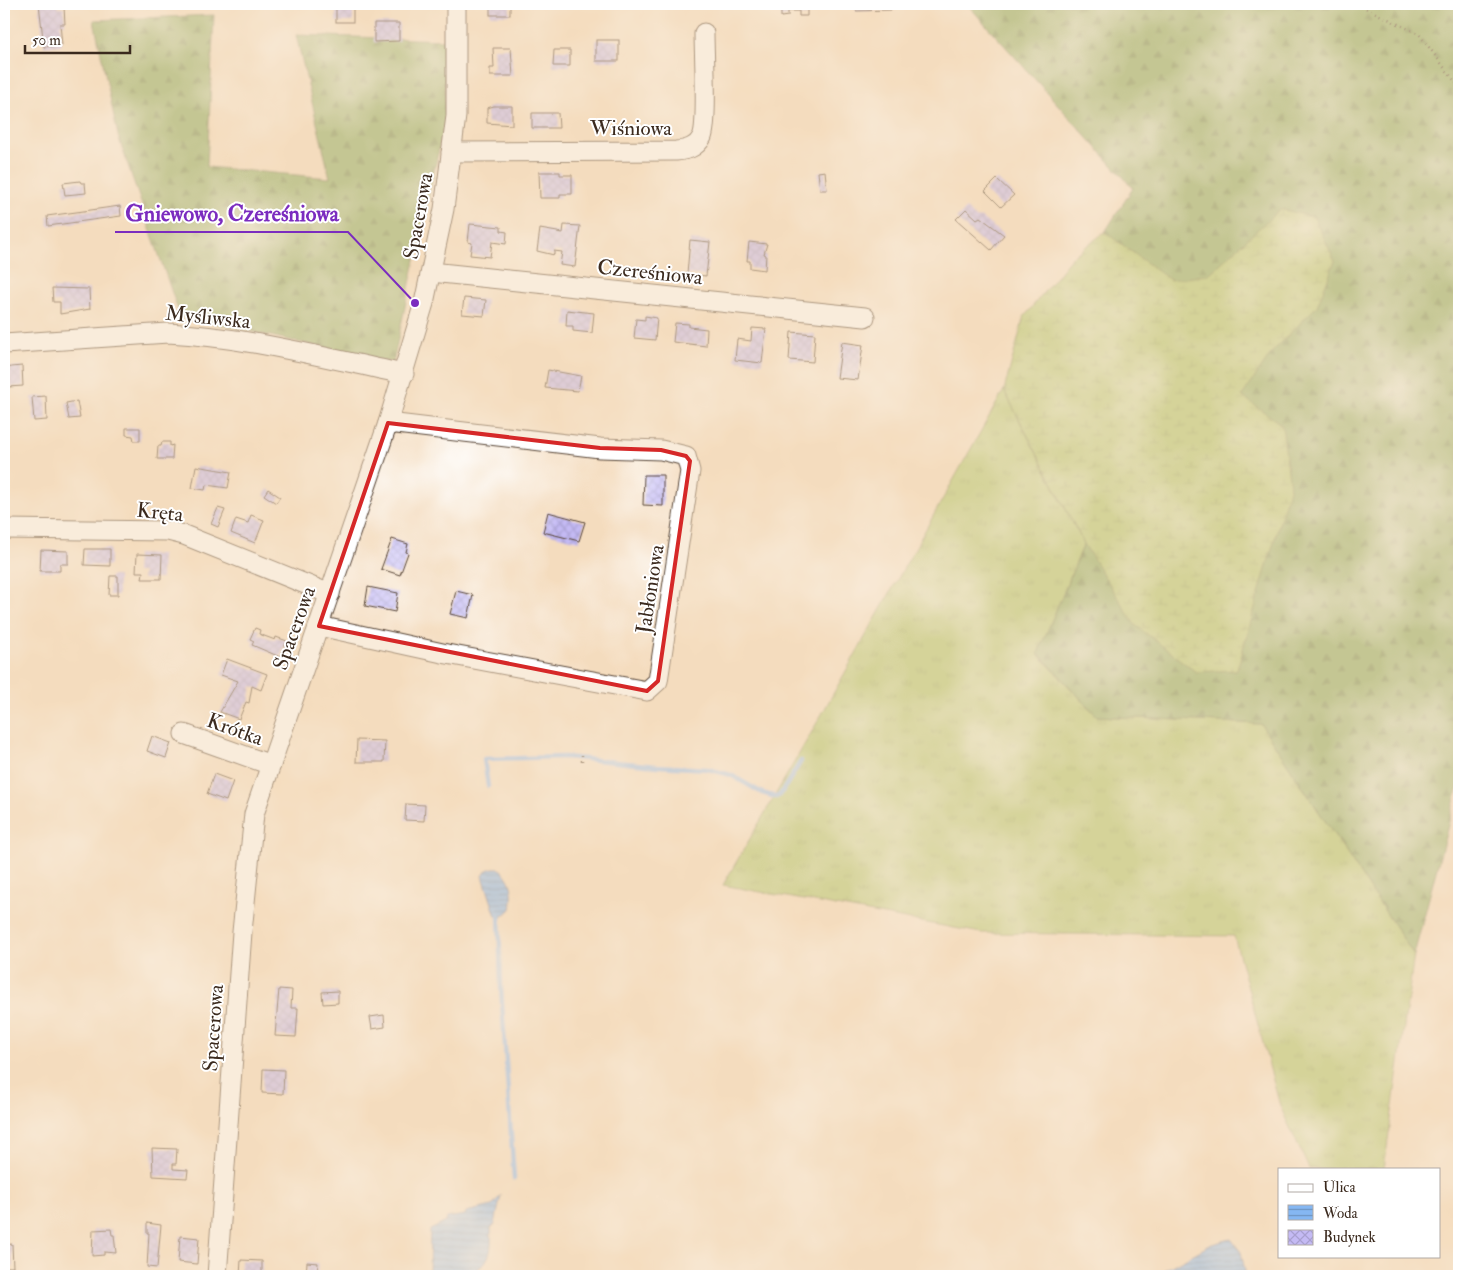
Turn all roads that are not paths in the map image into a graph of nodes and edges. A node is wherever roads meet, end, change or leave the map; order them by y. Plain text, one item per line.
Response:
1 (456, 4) edge
2 (704, 33) dead end
3 (451, 152) junction
4 (431, 272) junction
5 (865, 317) dead end
6 (4, 344) edge
7 (404, 374) junction
8 (388, 423) junction
9 (4, 528) edge
10 (330, 594) junction
11 (319, 626) junction
12 (184, 734) dead end
13 (271, 765) junction
14 (217, 1276) edge

1 - 3 street, Spacerowa
2 - 3 street, Wiśniowa
3 - 4 street, Spacerowa
4 - 5 street, Czereśniowa
4 - 7 street, Spacerowa
6 - 7 street, Myśliwska
7 - 8 street, Spacerowa
8 - 10 street, Spacerowa
8 - 11 street, Jabłoniowa
9 - 10 street, Kręta
10 - 11 street, Spacerowa
11 - 13 street, Spacerowa
12 - 13 street, Krótka
13 - 14 street, Spacerowa

